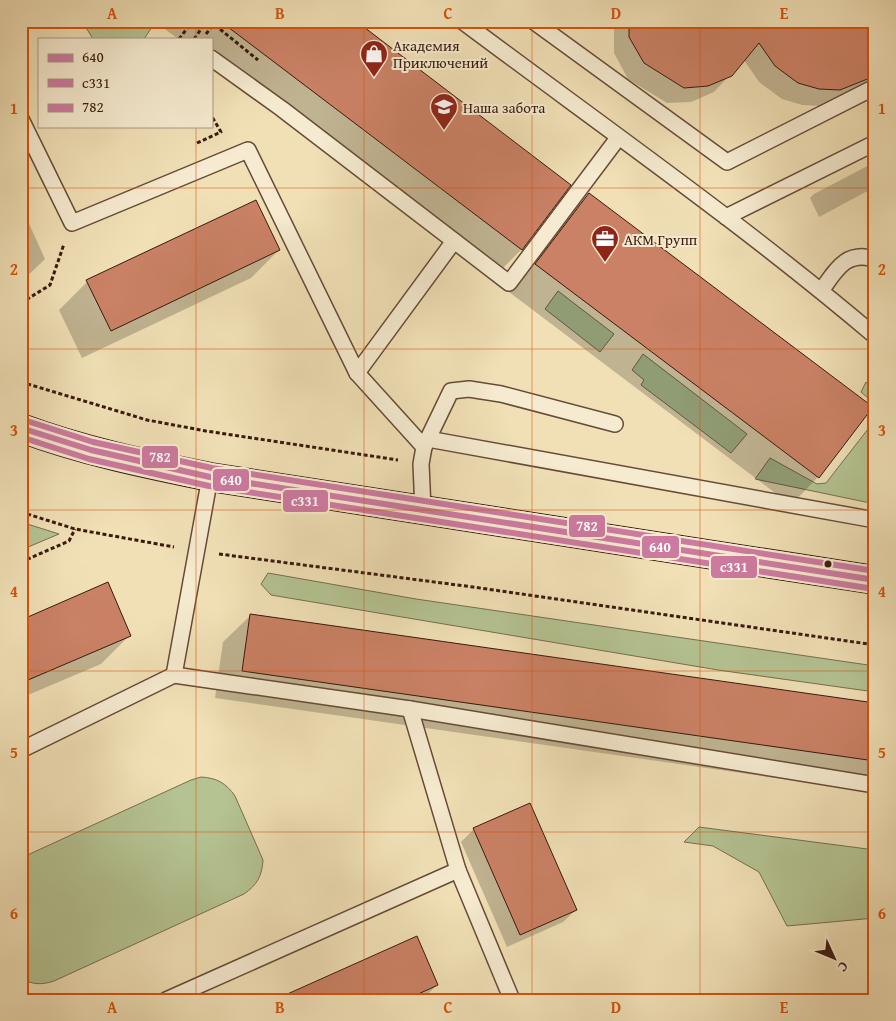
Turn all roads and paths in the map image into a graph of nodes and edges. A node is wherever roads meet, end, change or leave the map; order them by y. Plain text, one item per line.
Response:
1 (207, 21) edge
2 (462, 21) edge
3 (533, 21) edge
4 (192, 22) edge
5 (214, 24) dead end
6 (180, 38) edge
7 (195, 38) edge
8 (204, 38) edge
9 (212, 59) edge
10 (875, 87) edge
11 (21, 119) edge
12 (618, 138) junction
13 (875, 143) edge
14 (726, 217) junction
15 (72, 223) junction
16 (454, 241) junction
17 (875, 259) edge
18 (821, 290) junction
19 (21, 303) edge
20 (875, 336) edge
21 (357, 373) junction
22 (615, 424) dead end
23 (21, 428) edge
24 (426, 443) junction
25 (210, 477) junction
26 (422, 510) junction
27 (21, 512) edge
28 (875, 520) edge
29 (75, 529) junction
30 (197, 551) junction
31 (21, 562) edge
32 (875, 580) edge
33 (875, 645) edge
34 (174, 675) junction
35 (410, 709) junction
36 (21, 750) edge
37 (875, 785) edge
38 (458, 870) junction
39 (166, 1000) edge
40 (512, 1000) edge

1 - 7 path
2 - 12 lane
3 - 10 lane
4 - 6 path
5 - 8 path
9 - 16 lane
11 - 15 lane
12 - 14 lane
12 - 16 lane
13 - 14 lane
14 - 18 lane
15 - 19 path
15 - 21 lane
16 - 21 lane
17 - 18 lane
18 - 20 lane
21 - 24 lane
22 - 24 lane
23 - 25 main road
24 - 26 lane
24 - 28 lane
25 - 26 main road
25 - 30 lane
26 - 32 main road
27 - 29 path
29 - 30 path
29 - 31 path
30 - 33 path
30 - 34 lane
34 - 35 lane
34 - 36 lane
35 - 37 lane
35 - 38 lane
38 - 39 lane
38 - 40 lane

